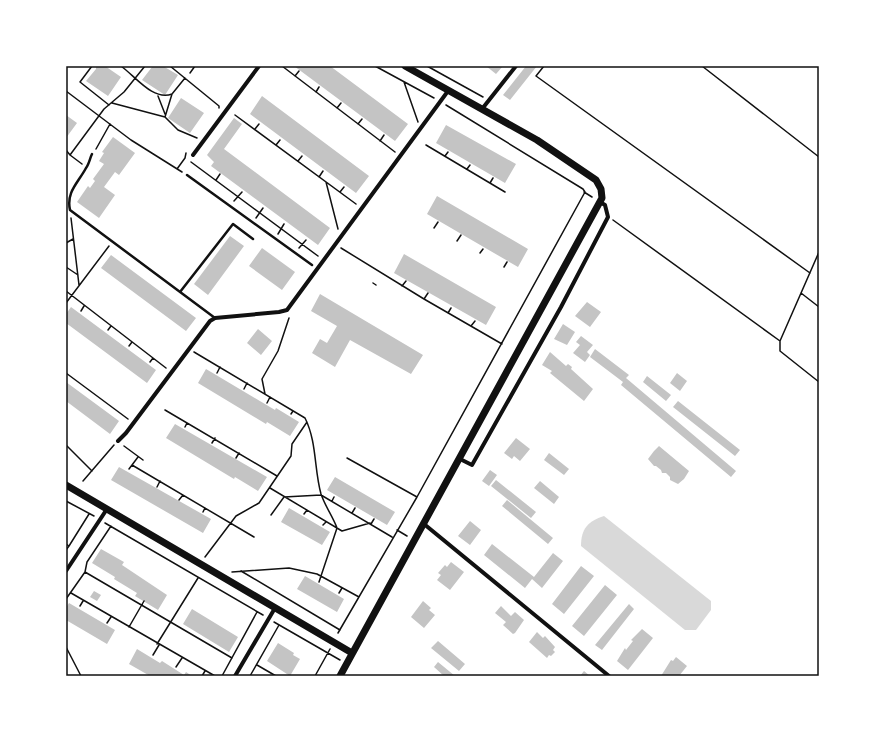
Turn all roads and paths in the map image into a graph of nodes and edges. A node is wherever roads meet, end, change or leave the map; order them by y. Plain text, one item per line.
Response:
1 (92, 66) edge
2 (121, 66) edge
3 (145, 66) edge
4 (170, 66) edge
5 (195, 66) edge
6 (259, 66) edge
7 (282, 66) edge
8 (375, 66) edge
9 (405, 66) edge
10 (427, 66) edge
11 (516, 66) edge
12 (544, 66) edge
13 (702, 66) edge
14 (299, 71) dead end
15 (190, 73) dead end
16 (295, 76) junction
17 (136, 78) junction
18 (185, 78) junction
19 (404, 82) junction
20 (320, 87) dead end
21 (66, 91) edge
22 (448, 91) junction
23 (316, 92) junction
24 (172, 94) junction
25 (490, 94) dead end
26 (158, 96) junction
27 (440, 101) junction
28 (112, 103) junction
29 (341, 103) dead end
30 (109, 105) junction
31 (218, 106) dead end
32 (337, 108) junction
33 (482, 110) junction
34 (235, 115) dead end
35 (98, 116) junction
36 (165, 116) junction
37 (362, 119) dead end
38 (418, 122) dead end
39 (110, 124) junction
40 (259, 124) dead end
41 (358, 124) junction
42 (255, 130) junction
43 (384, 135) dead end
44 (197, 139) dead end
45 (280, 140) dead end
46 (380, 141) junction
47 (276, 145) junction
48 (426, 145) dead end
49 (66, 150) edge
50 (395, 152) dead end
51 (448, 152) dead end
52 (92, 154) joint
53 (70, 155) junction
54 (193, 155) dead end
55 (302, 156) dead end
56 (445, 156) junction
57 (819, 157) edge
58 (185, 158) dead end
59 (298, 161) junction
60 (470, 165) dead end
61 (197, 166) dead end
62 (87, 167) junction
63 (467, 169) junction
64 (177, 170) junction
65 (323, 171) dead end
66 (220, 174) dead end
67 (187, 175) joint
68 (319, 177) junction
69 (493, 178) dead end
70 (216, 180) junction
71 (326, 182) junction
72 (490, 183) junction
73 (344, 187) dead end
74 (242, 192) dead end
75 (340, 192) junction
76 (505, 192) dead end
77 (584, 192) junction
78 (238, 196) junction
79 (592, 197) dead end
80 (601, 200) junction
81 (357, 205) dead end
82 (263, 208) dead end
83 (70, 210) junction
84 (259, 212) junction
85 (608, 217) junction
86 (438, 222) dead end
87 (284, 224) dead end
88 (280, 228) junction
89 (434, 228) dead end
90 (338, 231) dead end
91 (461, 235) dead end
92 (73, 239) junction
93 (253, 239) dead end
94 (306, 240) dead end
95 (457, 241) dead end
96 (66, 243) edge
97 (111, 244) dead end
98 (302, 244) junction
99 (341, 248) dead end
100 (483, 249) dead end
101 (819, 252) edge
102 (480, 254) dead end
103 (318, 256) dead end
104 (507, 262) dead end
105 (312, 265) dead end
106 (66, 267) edge
107 (504, 267) dead end
108 (810, 273) junction
109 (78, 275) junction
110 (406, 281) dead end
111 (373, 283) dead end
112 (80, 285) junction
113 (376, 285) dead end
114 (402, 286) junction
115 (66, 291) edge
116 (180, 292) junction
117 (428, 293) dead end
118 (801, 293) junction
119 (71, 296) junction
120 (424, 299) junction
121 (66, 303) edge
122 (84, 306) junction
123 (819, 306) edge
124 (451, 308) dead end
125 (81, 311) dead end
126 (448, 313) junction
127 (215, 318) junction
128 (290, 318) dead end
129 (475, 321) dead end
130 (111, 326) junction
131 (471, 326) junction
132 (108, 330) dead end
133 (780, 341) junction
134 (132, 342) junction
135 (502, 344) junction
136 (128, 346) dead end
137 (194, 352) dead end
138 (153, 358) junction
139 (150, 362) dead end
140 (220, 367) junction
141 (167, 369) dead end
142 (66, 373) edge
143 (217, 373) dead end
144 (73, 378) junction
145 (71, 380) dead end
146 (819, 382) edge
147 (247, 384) junction
148 (244, 389) dead end
149 (93, 393) junction
150 (265, 394) junction
151 (91, 396) dead end
152 (270, 397) junction
153 (267, 403) dead end
154 (115, 410) junction
155 (165, 410) dead end
156 (293, 411) junction
157 (113, 412) dead end
158 (291, 414) dead end
159 (129, 420) dead end
160 (307, 422) junction
161 (187, 423) junction
162 (185, 427) dead end
163 (215, 438) junction
164 (118, 441) junction
165 (212, 443) dead end
166 (66, 445) edge
167 (239, 453) junction
168 (138, 457) junction
169 (236, 458) dead end
170 (347, 458) dead end
171 (460, 459) junction
172 (143, 460) dead end
173 (132, 465) junction
174 (261, 467) junction
175 (129, 469) dead end
176 (259, 469) dead end
177 (92, 471) junction
178 (277, 476) junction
179 (84, 481) dead end
180 (160, 481) junction
181 (66, 485) edge
182 (157, 487) dead end
183 (270, 488) junction
184 (183, 495) junction
185 (321, 495) junction
186 (284, 497) junction
187 (334, 497) dead end
188 (72, 498) dead end
189 (416, 498) junction
190 (180, 500) dead end
191 (66, 501) edge
192 (332, 501) junction
193 (69, 502) junction
194 (205, 508) junction
195 (355, 508) dead end
196 (107, 509) junction
197 (307, 510) junction
198 (203, 512) dead end
199 (352, 513) junction
200 (90, 514) junction
201 (304, 514) dead end
202 (271, 515) dead end
203 (95, 517) dead end
204 (374, 519) dead end
205 (326, 522) junction
206 (105, 523) dead end
207 (231, 523) junction
208 (370, 524) junction
209 (424, 524) junction
210 (323, 525) dead end
211 (111, 526) junction
212 (337, 528) junction
213 (397, 530) junction
214 (407, 536) dead end
215 (254, 537) dead end
216 (392, 537) junction
217 (66, 544) edge
218 (68, 546) junction
219 (66, 550) edge
220 (204, 558) dead end
221 (241, 571) junction
222 (66, 572) edge
223 (85, 572) junction
224 (230, 572) dead end
225 (321, 576) junction
226 (198, 577) junction
227 (319, 582) dead end
228 (342, 588) junction
229 (339, 593) dead end
230 (71, 594) junction
231 (359, 597) junction
232 (66, 599) edge
233 (83, 601) junction
234 (144, 601) dead end
235 (142, 605) junction
236 (80, 606) dead end
237 (275, 608) junction
238 (257, 612) junction
239 (263, 615) dead end
240 (111, 617) junction
241 (170, 622) junction
242 (274, 622) dead end
243 (107, 623) dead end
244 (280, 625) junction
245 (129, 627) junction
246 (340, 630) junction
247 (338, 633) dead end
248 (158, 645) junction
249 (331, 645) dead end
250 (66, 647) edge
251 (327, 653) junction
252 (352, 653) junction
253 (153, 655) dead end
254 (182, 658) junction
255 (232, 658) junction
256 (257, 664) junction
257 (176, 667) dead end
258 (205, 671) junction
259 (81, 676) edge
260 (202, 676) edge
261 (214, 676) edge
262 (222, 676) edge
263 (235, 676) edge
264 (250, 676) edge
265 (276, 676) edge
266 (315, 676) edge
267 (340, 676) edge
268 (609, 676) edge

1 - 30 path
2 - 17 path
3 - 17 path
4 - 18 path
5 - 15 path
6 - 54 street
7 - 16 path
8 - 19 path
9 - 22 street
10 - 25 path
11 - 33 street
12 - 108 path
13 - 57 path
14 - 16 path
16 - 23 path
17 - 26 path
17 - 28 path
18 - 24 path
18 - 31 path
19 - 27 path
19 - 38 path
20 - 23 path
21 - 35 path
22 - 27 street
22 - 33 street
23 - 32 path
24 - 26 path
24 - 36 path
26 - 36 path
27 - 77 path
27 - 127 street
28 - 30 path
28 - 36 path
29 - 32 path
30 - 35 path
32 - 41 path
33 - 80 street
34 - 42 path
35 - 39 path
35 - 53 path
36 - 44 path
37 - 41 path
39 - 52 path
39 - 64 path
40 - 42 path
41 - 46 path
42 - 47 path
43 - 46 path
45 - 47 path
46 - 50 path
47 - 59 path
48 - 56 path
49 - 53 path
51 - 56 path
52 - 62 lane
53 - 62 path
55 - 59 path
56 - 63 path
58 - 64 path
59 - 68 path
60 - 63 path
61 - 70 path
62 - 83 lane
63 - 72 path
64 - 67 path
65 - 68 path
66 - 70 path
67 - 105 lane
68 - 71 path
69 - 72 path
70 - 78 path
71 - 75 path
71 - 90 path
72 - 76 path
73 - 75 path
74 - 78 path
75 - 81 path
77 - 79 path
77 - 135 path
78 - 84 path
80 - 85 street
80 - 171 street
82 - 84 path
83 - 92 path
83 - 116 lane
84 - 88 path
85 - 133 path
85 - 171 street
86 - 89 path
87 - 88 path
88 - 98 path
91 - 95 path
92 - 96 path
92 - 109 path
93 - 116 lane
94 - 98 path
97 - 112 path
98 - 103 path
99 - 114 path
100 - 102 path
101 - 108 path
104 - 107 path
106 - 109 path
108 - 118 path
109 - 112 path
110 - 114 path
111 - 113 path
112 - 119 path
114 - 120 path
115 - 119 path
116 - 127 lane
117 - 120 path
118 - 123 path
118 - 133 path
119 - 121 path
119 - 122 path
120 - 126 path
122 - 125 path
122 - 130 path
124 - 126 path
126 - 131 path
127 - 164 street
128 - 150 path
129 - 131 path
130 - 132 path
130 - 134 path
131 - 135 path
133 - 146 path
134 - 136 path
134 - 138 path
135 - 189 path
137 - 140 path
138 - 139 path
138 - 141 path
140 - 143 path
140 - 147 path
142 - 144 path
144 - 145 path
144 - 149 path
147 - 148 path
147 - 150 path
149 - 151 path
149 - 154 path
150 - 152 path
152 - 153 path
152 - 156 path
154 - 157 path
154 - 159 path
155 - 161 path
156 - 158 path
156 - 160 path
160 - 178 path
160 - 185 path
161 - 162 path
161 - 163 path
163 - 165 path
163 - 167 path
164 - 168 path
164 - 177 path
166 - 177 path
167 - 169 path
167 - 174 path
168 - 172 path
168 - 173 path
170 - 189 path
171 - 209 street
173 - 175 path
173 - 180 path
174 - 176 path
174 - 178 path
177 - 179 path
178 - 183 path
180 - 182 path
180 - 184 path
181 - 196 street
183 - 186 path
183 - 207 path
184 - 190 path
184 - 194 path
185 - 186 path
185 - 192 path
185 - 212 path
186 - 197 path
186 - 202 path
187 - 192 path
188 - 193 path
189 - 213 path
191 - 193 path
192 - 199 path
193 - 200 path
194 - 198 path
194 - 207 path
195 - 199 path
196 - 222 street
196 - 237 street
197 - 201 path
197 - 205 path
199 - 208 path
200 - 203 path
200 - 218 path
204 - 208 path
205 - 210 path
205 - 212 path
206 - 211 path
207 - 215 path
207 - 220 path
208 - 212 path
208 - 216 path
209 - 252 street
209 - 268 street
211 - 223 path
211 - 226 path
212 - 225 path
213 - 214 path
213 - 216 path
216 - 231 path
217 - 218 path
218 - 219 path
221 - 224 path
221 - 225 path
221 - 246 path
223 - 230 path
223 - 235 path
225 - 227 path
225 - 228 path
226 - 238 path
226 - 241 path
228 - 229 path
228 - 231 path
230 - 232 path
230 - 233 path
231 - 246 path
233 - 236 path
233 - 240 path
234 - 235 path
235 - 241 path
235 - 245 path
237 - 252 street
237 - 263 street
238 - 239 path
238 - 255 path
240 - 243 path
240 - 245 path
241 - 248 path
241 - 255 path
242 - 244 path
244 - 251 path
244 - 256 path
245 - 248 path
246 - 247 path
248 - 253 path
248 - 254 path
249 - 251 path
250 - 259 path
251 - 266 path
252 - 267 street
254 - 257 path
254 - 258 path
255 - 262 path
256 - 264 path
256 - 265 path
258 - 260 path
258 - 261 path

